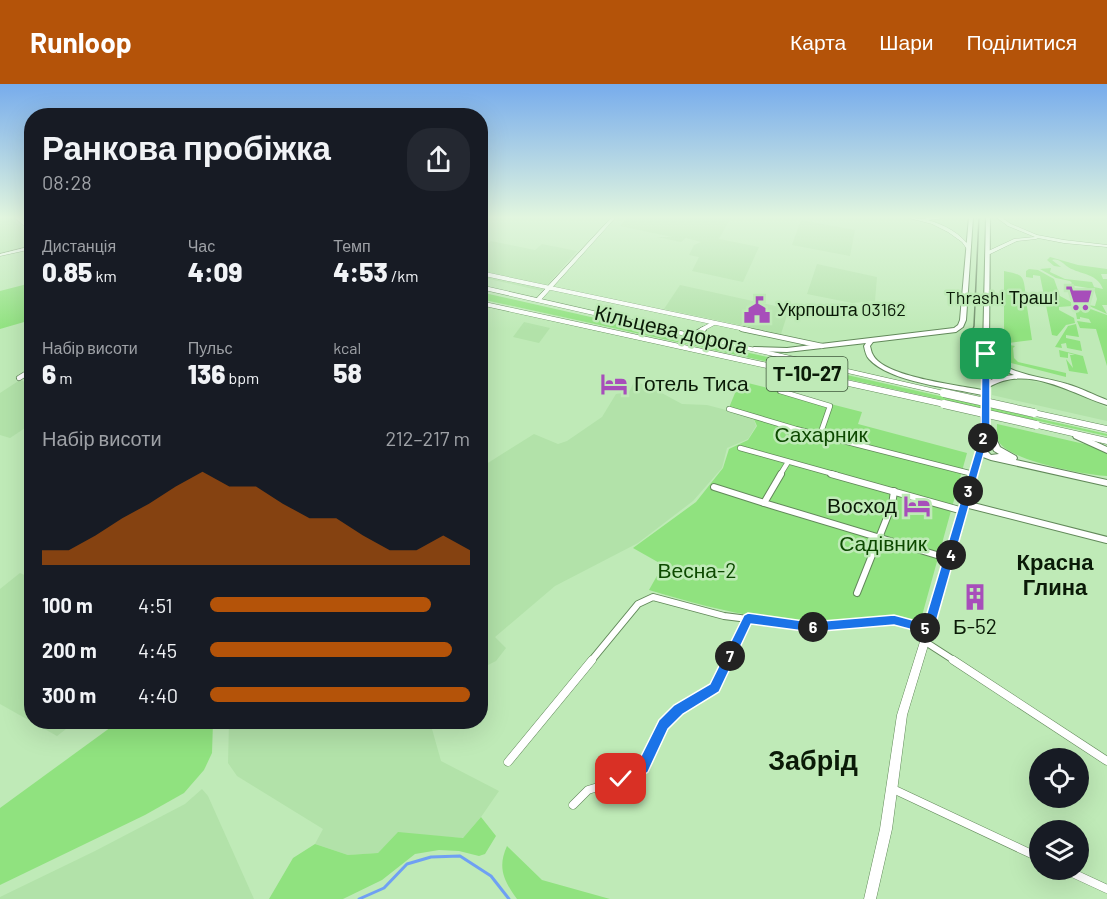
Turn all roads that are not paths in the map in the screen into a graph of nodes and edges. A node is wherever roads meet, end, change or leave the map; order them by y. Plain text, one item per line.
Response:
1 (579, 255) edge
2 (968, 255) edge
3 (988, 255) edge
4 (488, 275) edge
5 (549, 288) junction
6 (488, 289) edge
7 (538, 300) junction
8 (488, 305) edge
9 (714, 323) junction
10 (693, 335) junction
11 (872, 340) junction
12 (824, 346) junction
13 (752, 348) junction
14 (985, 349) junction
15 (24, 375) edge
16 (1025, 375) junction
17 (19, 378) dead end
18 (986, 386) junction
19 (780, 391) dead end
20 (1107, 404) edge
21 (729, 409) dead end
22 (985, 426) junction
23 (1107, 428) edge
24 (1065, 431) junction
25 (820, 435) junction
26 (1107, 441) edge
27 (981, 447) junction
28 (740, 448) dead end
29 (1107, 450) edge
30 (995, 454) junction
31 (788, 462) junction
32 (974, 469) junction
33 (1107, 483) edge
34 (714, 487) dead end
35 (894, 491) junction
36 (764, 504) junction
37 (964, 507) junction
38 (879, 538) junction
39 (1107, 540) edge
40 (950, 559) junction
41 (857, 593) dead end
42 (748, 619) junction
43 (928, 629) junction
44 (924, 641) junction
45 (1107, 761) edge
46 (508, 762) dead end
47 (892, 789) junction
48 (573, 805) dead end
49 (1029, 853) edge
50 (1088, 880) edge
51 (1107, 889) edge
52 (870, 899) edge

1 - 5 street
2 - 11 main road
3 - 14 main road
4 - 5 street
5 - 7 street
5 - 9 street
6 - 7 highway, Кільцева дорога / Т-10-27
7 - 10 highway, Кільцева дорога / Т-10-27
8 - 24 highway, Т-10-27, bridge
9 - 10 street
9 - 12 street
10 - 13 highway, Кільцева дорога / Т-10-27
11 - 12 main road
11 - 18 main road
12 - 13 main road
13 - 23 highway, Кільцева дорога / Т-10-27, bridge
14 - 16 main road
14 - 18 main road
15 - 17 street
16 - 18 main road
16 - 20 main road
18 - 22 main road
19 - 25 street
21 - 25 street
22 - 27 main road
22 - 30 main road
24 - 26 highway, Т-10-27
24 - 29 main road
25 - 32 street
27 - 30 main road
27 - 32 street
28 - 31 street
30 - 32 street
30 - 33 main road
31 - 35 street
31 - 36 street
32 - 37 street
34 - 36 street
35 - 37 street
35 - 38 street
36 - 38 street
37 - 39 street
37 - 40 street
38 - 40 street
38 - 41 street
40 - 43 street
42 - 43 street
42 - 46 street
42 - 48 street
43 - 44 street
44 - 45 street
44 - 47 street
47 - 49 street
47 - 52 street
50 - 51 street

